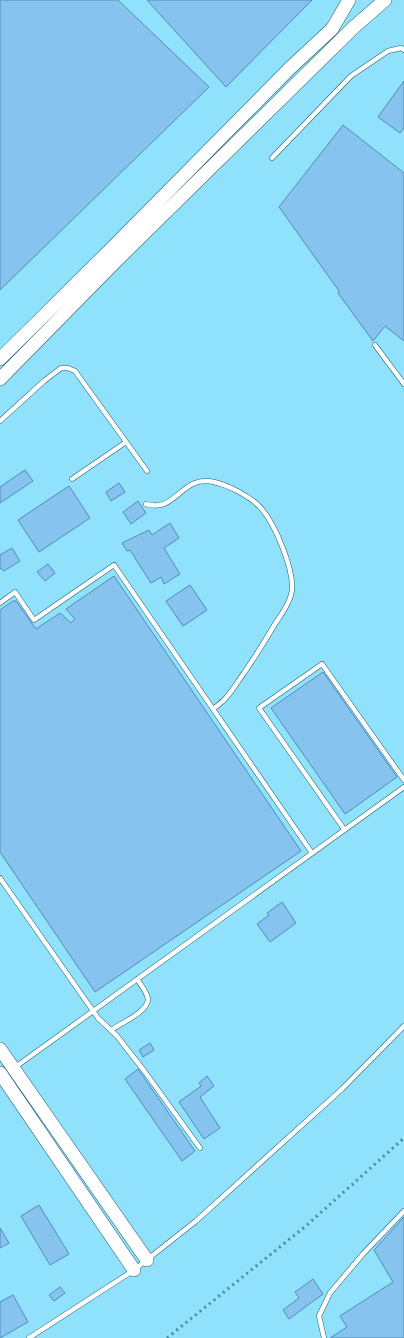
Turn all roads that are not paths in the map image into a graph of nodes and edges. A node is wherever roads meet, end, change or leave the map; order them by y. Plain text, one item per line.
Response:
1 (350, 0) edge
2 (385, 0) edge
3 (404, 50) edge
4 (272, 158) dead end
5 (113, 256) junction
6 (375, 345) dead end
7 (0, 359) edge
8 (0, 379) edge
9 (404, 384) edge
10 (0, 421) edge
11 (126, 442) junction
12 (147, 471) dead end
13 (72, 479) dead end
14 (146, 504) dead end
15 (0, 603) edge
16 (213, 709) junction
17 (404, 780) edge
18 (404, 787) edge
19 (344, 830) junction
20 (312, 853) junction
21 (0, 878) edge
22 (137, 979) junction
23 (94, 1011) junction
24 (404, 1026) edge
25 (111, 1030) junction
26 (0, 1049) edge
27 (14, 1068) junction
28 (0, 1073) edge
29 (200, 1148) dead end
30 (404, 1211) edge
31 (148, 1260) junction
32 (134, 1270) junction
33 (29, 1338) edge
34 (324, 1338) edge

1 - 5 street
2 - 5 street
3 - 4 lane
5 - 7 street
5 - 8 street
6 - 9 lane
10 - 11 lane
11 - 12 lane
11 - 13 lane
14 - 16 lane
15 - 16 lane
16 - 20 lane
17 - 19 lane
18 - 19 lane
19 - 20 lane
20 - 22 lane
21 - 23 lane
22 - 23 lane
22 - 25 lane
23 - 25 lane
23 - 27 lane
24 - 31 lane
25 - 29 lane
26 - 27 street
27 - 31 street
28 - 32 street
30 - 34 lane
31 - 32 lane
32 - 33 lane

